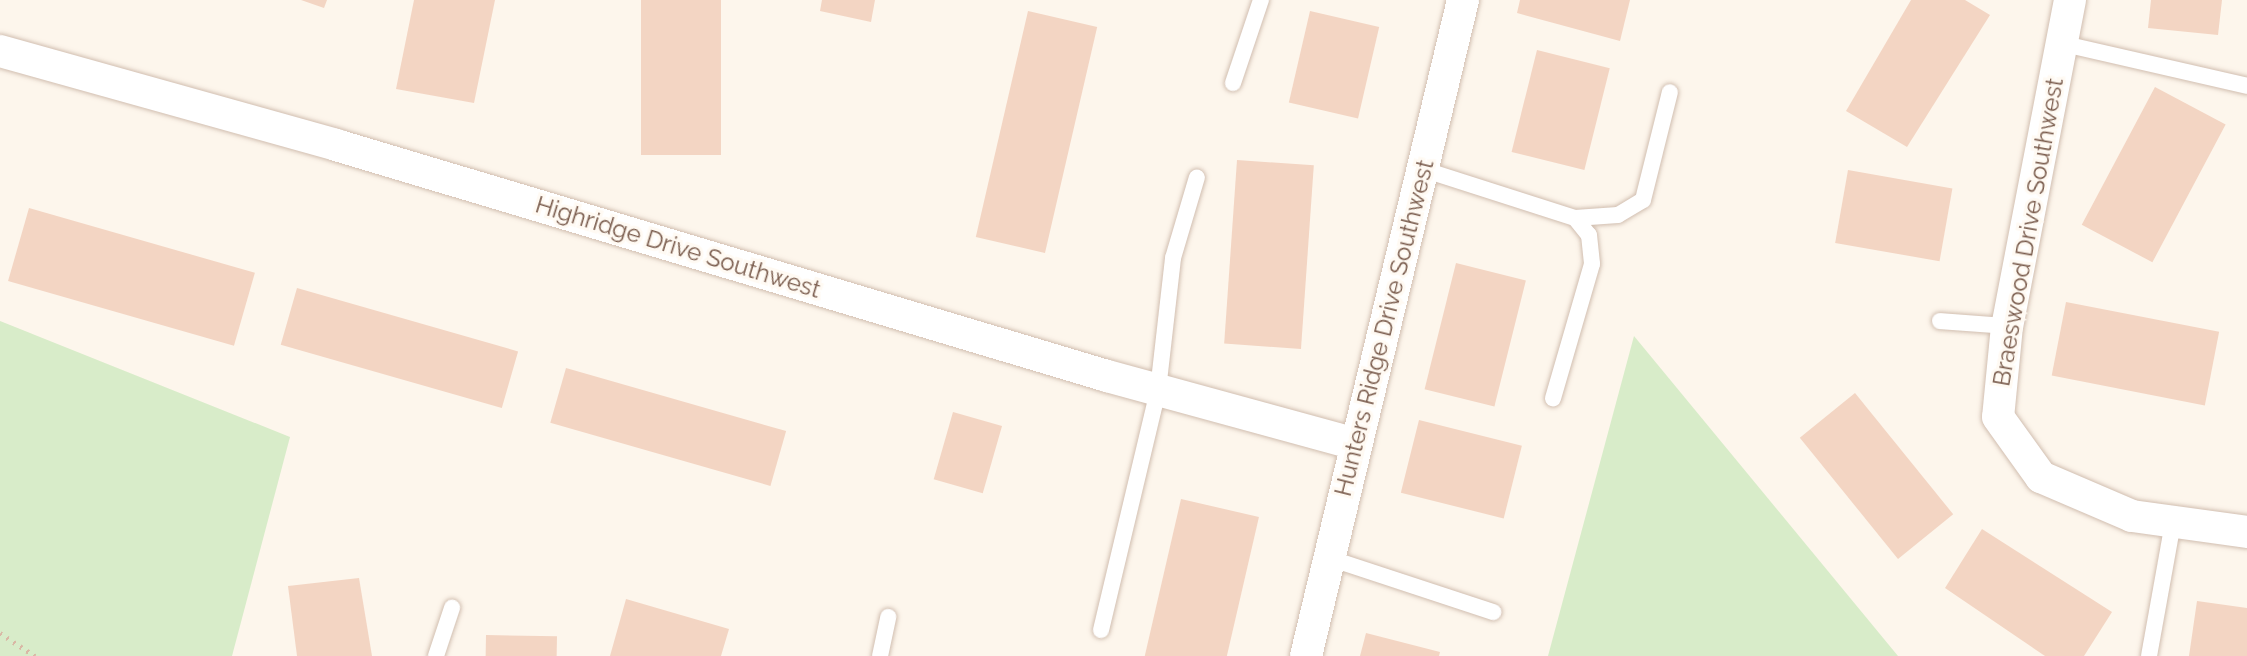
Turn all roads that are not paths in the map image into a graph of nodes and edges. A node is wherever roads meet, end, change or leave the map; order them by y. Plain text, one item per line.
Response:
1 (1261, 0) edge
2 (1463, 0) edge
3 (2070, 0) edge
4 (2060, 43) junction
5 (0, 51) edge
6 (1233, 83) dead end
7 (2247, 86) edge
8 (1670, 92) dead end
9 (1422, 169) junction
10 (1197, 177) dead end
11 (1575, 218) junction
12 (1940, 321) dead end
13 (2007, 326) junction
14 (1158, 390) junction
15 (1553, 398) dead end
16 (1356, 444) junction
17 (2173, 522) junction
18 (2247, 532) edge
19 (1329, 558) junction
20 (452, 608) dead end
21 (1493, 612) dead end
22 (888, 617) dead end
23 (1101, 630) dead end
24 (436, 656) edge
25 (880, 656) edge
26 (1306, 656) edge
27 (2149, 656) edge

1 - 6 lane
2 - 9 street, Hunters Ridge Drive Southwest
3 - 4 street, Braeswood Drive Southwest
4 - 7 lane
4 - 13 street, Braeswood Drive Southwest
5 - 14 street, Highridge Drive Southwest
8 - 11 lane
9 - 11 lane
9 - 16 street, Hunters Ridge Drive Southwest
10 - 14 lane
11 - 15 lane
12 - 13 lane
13 - 17 street, Braeswood Drive Southwest
14 - 16 street, Highridge Drive Southwest
14 - 23 lane
16 - 19 street, Hunters Ridge Drive Southwest
17 - 18 street, Braeswood Drive Southwest
17 - 27 lane
19 - 21 lane
19 - 26 street, Hunters Ridge Drive Southwest
20 - 24 lane
22 - 25 lane

